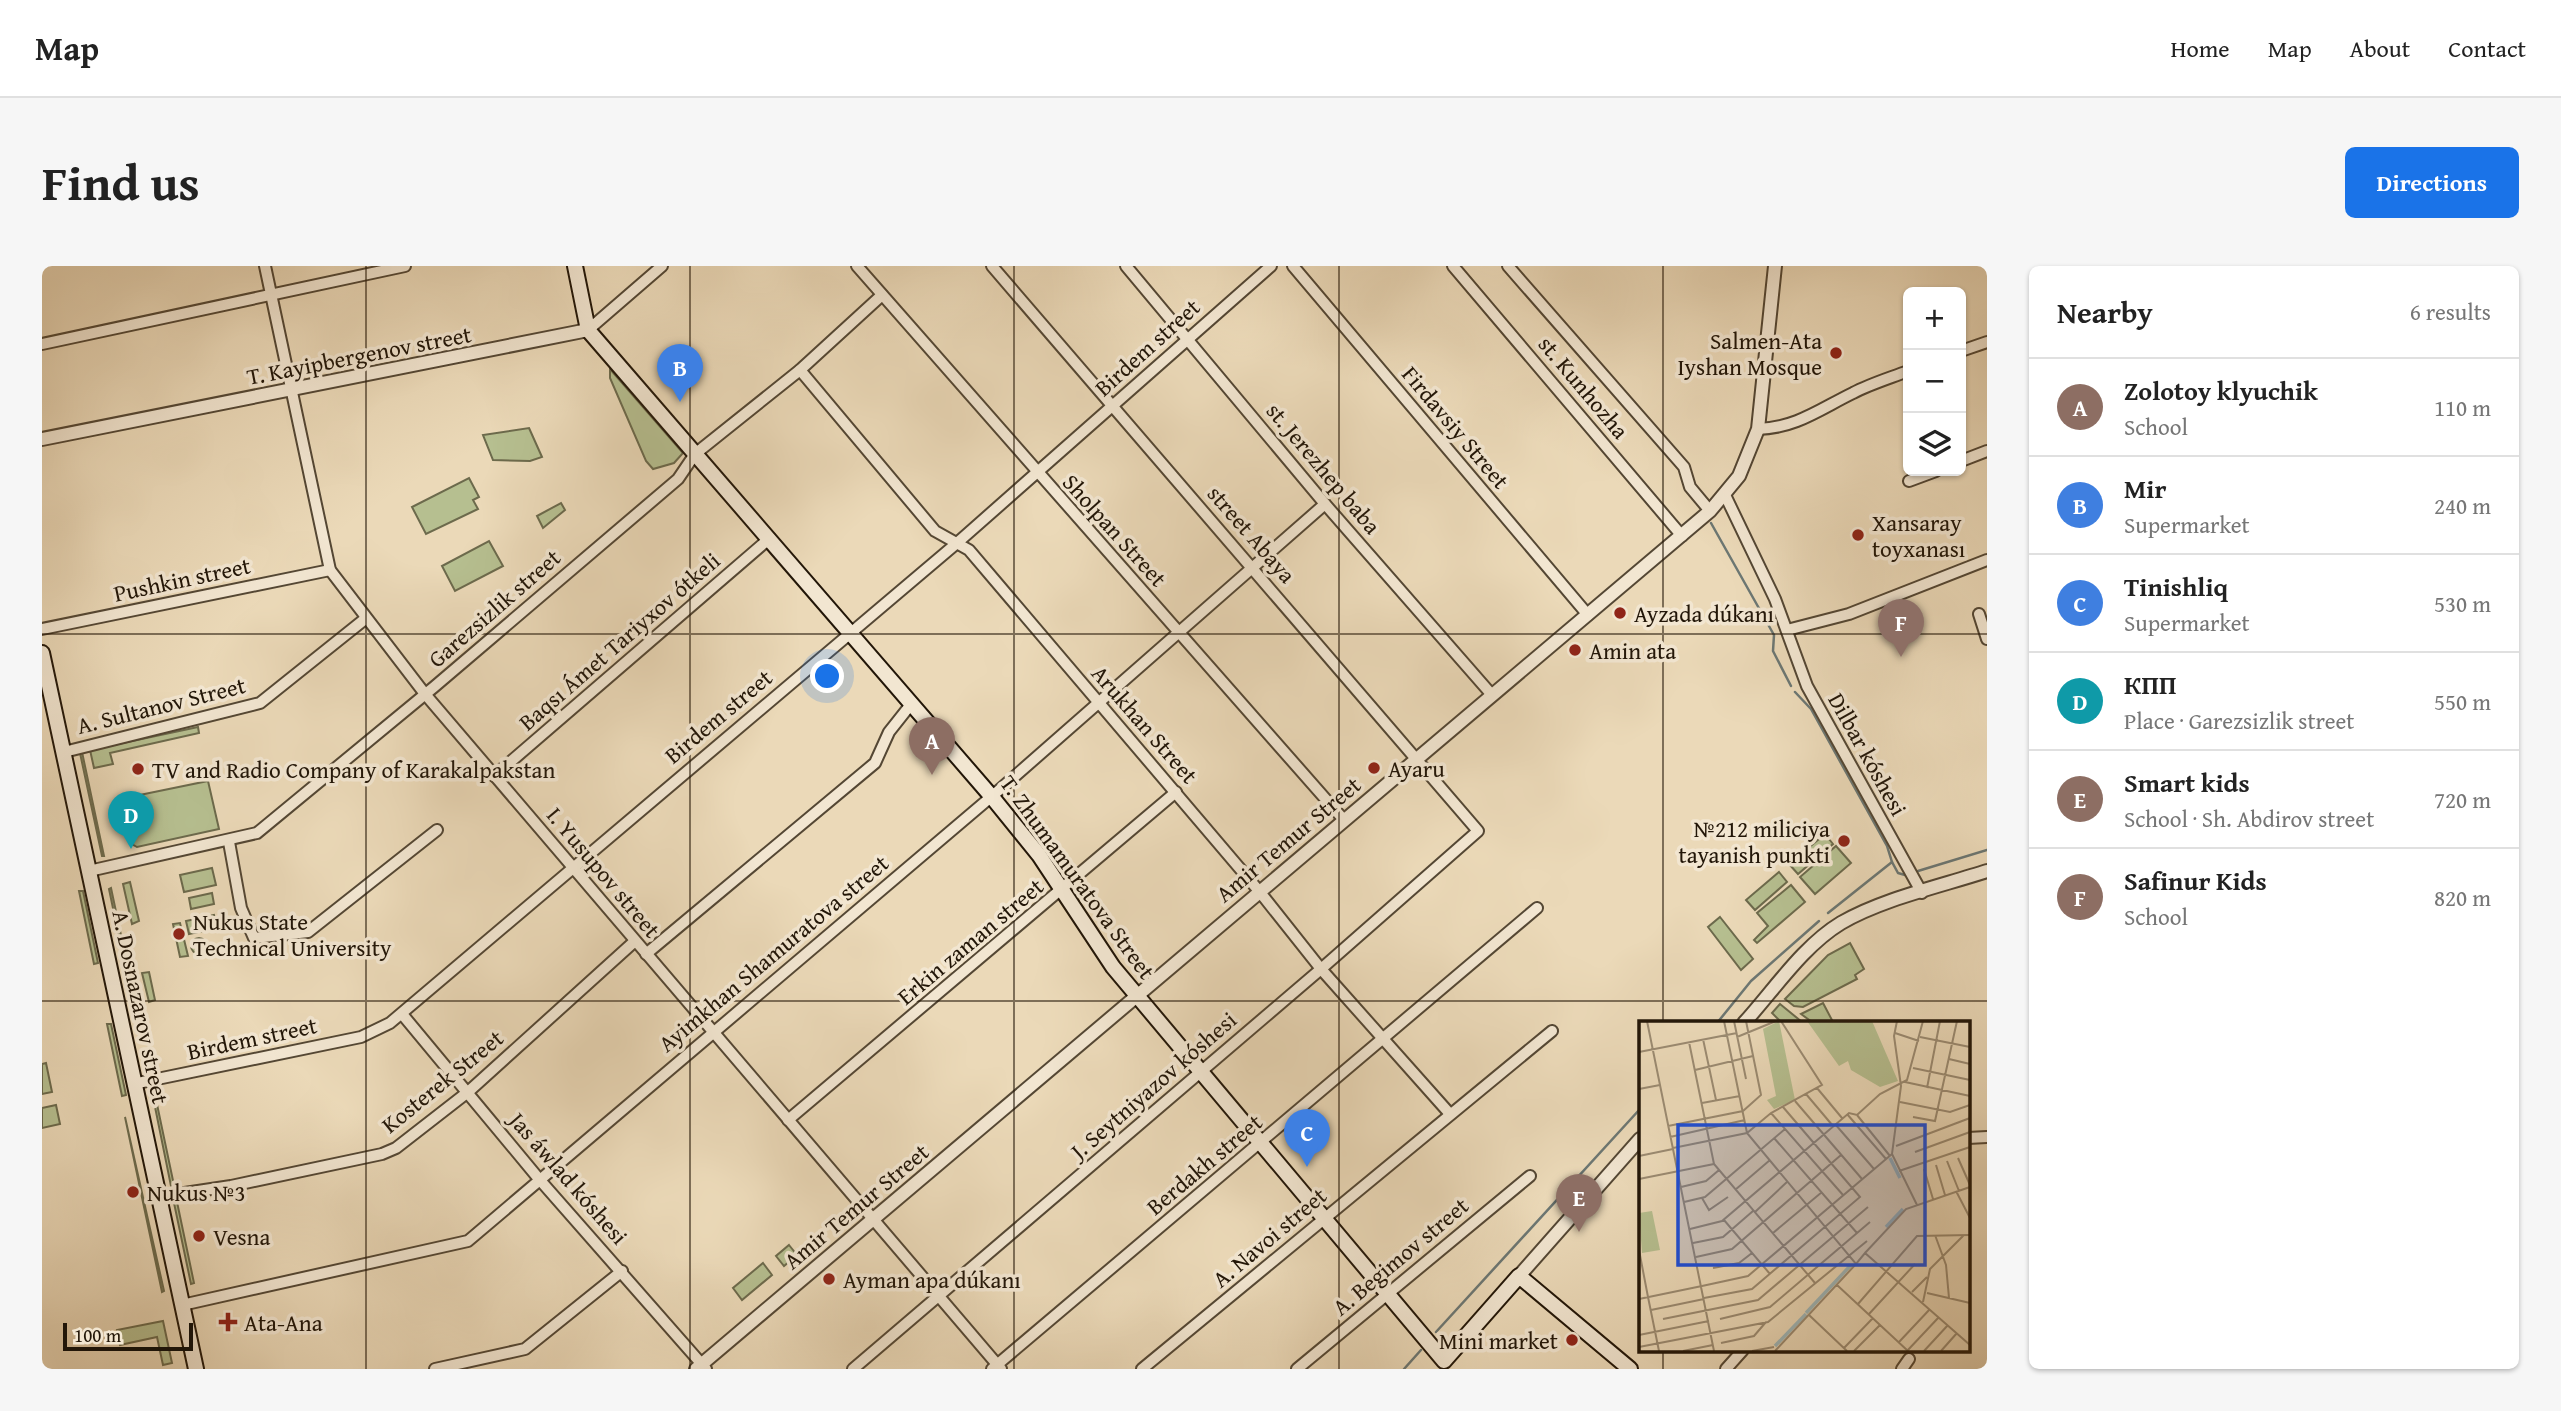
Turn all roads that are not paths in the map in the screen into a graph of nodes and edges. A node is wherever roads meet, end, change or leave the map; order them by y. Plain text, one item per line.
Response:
1 (265, 266) edge
2 (405, 266) edge
3 (575, 266) edge
4 (662, 266) edge
5 (857, 266) edge
6 (992, 266) edge
7 (1126, 266) edge
8 (1271, 266) edge
9 (1293, 266) edge
10 (1453, 266) edge
11 (1508, 266) edge
12 (1775, 266) edge
13 (1257, 270) edge
14 (882, 295) junction
15 (271, 296) junction
16 (588, 330) junction
17 (1188, 338) junction
18 (1987, 342) edge
19 (42, 344) edge
20 (1966, 350) edge
21 (800, 370) junction
22 (1903, 373) edge
23 (290, 389) junction
24 (1112, 407) junction
25 (1758, 429) junction
26 (42, 439) edge
27 (1987, 451) edge
28 (695, 454) junction
29 (1966, 459) edge
30 (1036, 472) junction
31 (1922, 476) edge
32 (1909, 481) dead end
33 (1725, 495) junction
34 (1325, 505) junction
35 (1710, 511) junction
36 (1682, 536) junction
37 (770, 538) junction
38 (957, 543) junction
39 (1987, 561) edge
40 (1254, 567) junction
41 (330, 570) junction
42 (1979, 614) dead end
43 (1588, 615) junction
44 (365, 619) junction
45 (42, 629) edge
46 (851, 631) junction
47 (1787, 631) junction
48 (1178, 632) junction
49 (1987, 639) edge
50 (42, 653) edge
51 (425, 694) junction
52 (1492, 695) junction
53 (912, 703) junction
54 (1099, 704) junction
55 (64, 752) junction
56 (1417, 758) junction
57 (495, 776) junction
58 (1176, 792) junction
59 (992, 797) junction
60 (1344, 820) junction
61 (437, 830) dead end
62 (1478, 831) joint
63 (229, 842) junction
64 (572, 866) junction
65 (89, 871) junction
66 (1987, 871) edge
67 (1062, 891) junction
68 (1259, 891) junction
69 (1922, 893) junction
70 (1537, 908) dead end
71 (635, 941) junction
72 (646, 954) junction
73 (1321, 969) junction
74 (1137, 996) junction
75 (402, 1014) junction
76 (1746, 1021) edge
77 (712, 1031) junction
78 (1552, 1031) dead end
79 (1384, 1041) junction
80 (1201, 1071) junction
81 (133, 1084) junction
82 (468, 1092) junction
83 (1450, 1115) junction
84 (788, 1120) junction
85 (1987, 1137) edge
86 (1969, 1138) edge
87 (1639, 1140) edge
88 (1260, 1144) junction
89 (1530, 1177) dead end
90 (539, 1179) junction
91 (158, 1197) junction
92 (874, 1219) junction
93 (1324, 1219) junction
94 (622, 1271) junction
95 (1519, 1276) junction
96 (1388, 1293) junction
97 (939, 1297) junction
98 (182, 1305) junction
99 (1740, 1352) edge
100 (1909, 1359) dead end
101 (1440, 1365) edge
102 (701, 1367) edge
103 (997, 1368) edge
104 (196, 1369) edge
105 (435, 1369) edge
106 (853, 1369) edge
107 (1142, 1369) edge
108 (1297, 1369) edge
109 (1630, 1369) edge
110 (1726, 1369) edge
111 (1902, 1369) edge

1 - 15 street, I. Yusupov street
2 - 15 street
3 - 16 main road
4 - 16 street, T. Kayipbergenov street
5 - 14 street, Sholpan Street
6 - 24 street, street Abaya
7 - 17 street, st. Jerezhep baba
8 - 13 street, Birdem street
9 - 43 street, Firdavsiy Street
10 - 36 street, st. Kunhozha
11 - 35 street
12 - 25 street, Amir Temur Street
13 - 17 street, Birdem street
14 - 21 street, Garezsizlik street
14 - 30 street, Sholpan Street
15 - 19 street
15 - 23 street, I. Yusupov street
16 - 23 street, T. Kayipbergenov street
16 - 28 main road, T. Zhumamuratova Street
17 - 24 street, Birdem street
17 - 34 street, st. Jerezhep baba
18 - 20 street
21 - 28 street, Garezsizlik street
21 - 38 street, Arukhan Street
22 - 25 street
23 - 26 street, T. Kayipbergenov street
23 - 41 street, I. Yusupov street
24 - 30 street, Birdem street
24 - 40 street, street Abaya
25 - 33 street, Amir Temur Street
27 - 29 street
28 - 37 main road, T. Zhumamuratova Street
28 - 51 street, Garezsizlik street
30 - 38 street, Birdem street
30 - 48 street, Sholpan Street
31 - 32 street
33 - 35 street, Amir Temur Street
33 - 47 street, Dilbar kóshesi
34 - 40 street, Ayimkhan Shamuratova street
34 - 52 street, st. Jerezhep baba
35 - 36 street, Amir Temur Street
36 - 43 street, Amir Temur Street
37 - 46 main road, T. Zhumamuratova Street
37 - 57 street, Baqsı Ámet Tariyxov ótkeli
38 - 46 street, Birdem street
38 - 54 street, Arukhan Street
39 - 47 street
40 - 48 street, Ayimkhan Shamuratova street
40 - 56 street, street Abaya
41 - 44 street, I. Yusupov street
41 - 45 street, Pushkin street
42 - 49 street
43 - 52 street, Amir Temur Street
44 - 51 street, I. Yusupov street
44 - 55 street, A. Sultanov Street
46 - 53 main road, T. Zhumamuratova Street
46 - 64 street, Birdem street
47 - 69 street, Dilbar kóshesi
48 - 54 street, Ayimkhan Shamuratova street
48 - 60 street, Sholpan Street
50 - 55 main road, A. Dosnazarov street
51 - 57 street, I. Yusupov street
51 - 63 street, Garezsizlik street
52 - 56 street, Amir Temur Street
53 - 59 main road, T. Zhumamuratova Street
53 - 72 street
54 - 58 street, Arukhan Street
54 - 59 street, Ayimkhan Shamuratova street
55 - 65 main road, A. Dosnazarov street
56 - 60 street, Amir Temur Street
56 - 62 street, street Abaya
57 - 64 street, I. Yusupov street
58 - 67 street, Erkin zaman street
58 - 68 street, Arukhan Street
59 - 67 main road, T. Zhumamuratova Street
59 - 77 street, Ayimkhan Shamuratova street
60 - 68 street, Amir Temur Street
61 - 63 street
62 - 73 street, J. Seytniyazov kóshesi
63 - 65 street, Garezsizlik street
64 - 71 street, I. Yusupov street
64 - 75 street, Birdem street
65 - 81 main road, A. Dosnazarov street
66 - 69 street
67 - 74 main road, T. Zhumamuratova Street
67 - 84 street, Erkin zaman street
68 - 73 street, Arukhan Street
68 - 74 street, Amir Temur Street
69 - 76 street
70 - 79 street, Berdakh street
71 - 72 street, I. Yusupov street
71 - 82 street, Kosterek Street
72 - 77 street, I. Yusupov street
73 - 79 street, Arukhan Street
73 - 80 street, J. Seytniyazov kóshesi
74 - 80 main road, T. Zhumamuratova Street
74 - 92 street, Amir Temur Street
75 - 81 street, Birdem street
75 - 82 street, Jas áwlad kóshesi
77 - 84 street, I. Yusupov street
77 - 90 street, Ayimkhan Shamuratova street
78 - 83 street, A. Navoi street
79 - 83 street, Arukhan Street
79 - 88 street, Berdakh street
80 - 88 main road, T. Zhumamuratova Street
80 - 97 street, J. Seytniyazov kóshesi
81 - 91 main road, A. Dosnazarov street
82 - 90 street, Jas áwlad kóshesi
82 - 91 street, Kosterek Street
83 - 93 street, A. Navoi street
84 - 92 street, I. Yusupov street
85 - 86 street
87 - 95 street
88 - 93 main road, T. Zhumamuratova Street
88 - 103 street, Berdakh street
89 - 96 street, A. Begimov street
90 - 94 street, Jas áwlad kóshesi
90 - 98 street, Ayimkhan Shamuratova street
91 - 98 main road, A. Dosnazarov street
92 - 97 street, I. Yusupov street
92 - 102 street, Amir Temur Street
93 - 96 main road, T. Zhumamuratova Street
93 - 107 street, A. Navoi street
94 - 102 street, Jas áwlad kóshesi
94 - 105 street
95 - 101 main road
95 - 109 main road
96 - 101 main road, T. Zhumamuratova Street
96 - 108 street, A. Begimov street
97 - 103 street, I. Yusupov street
97 - 106 street, J. Seytniyazov kóshesi
98 - 104 main road, A. Dosnazarov street
99 - 110 street
100 - 111 street

